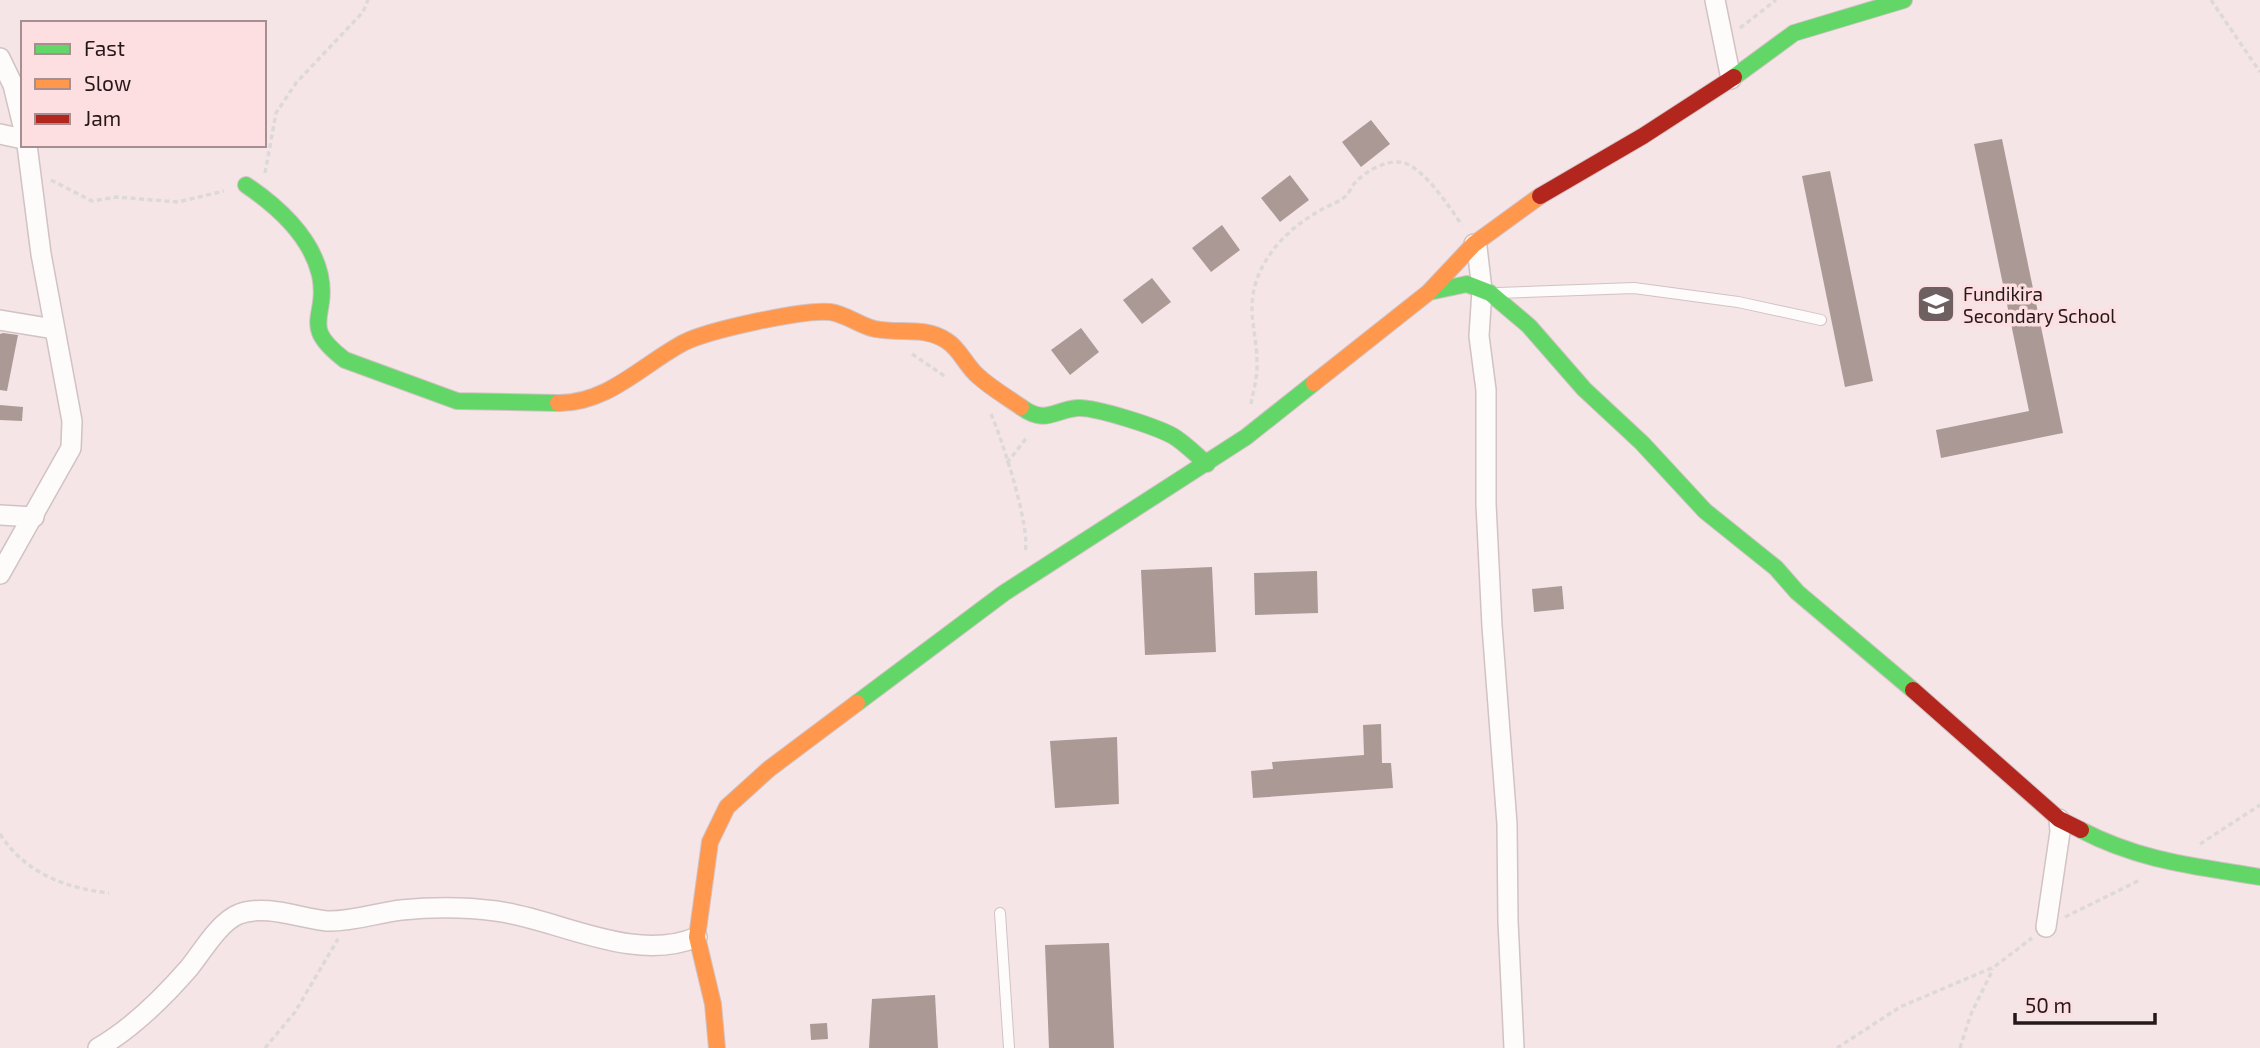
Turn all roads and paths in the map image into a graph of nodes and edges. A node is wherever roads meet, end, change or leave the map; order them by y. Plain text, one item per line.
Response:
1 (368, 0) edge
2 (1715, 0) edge
3 (1776, 0) edge
4 (1904, 0) edge
5 (2211, 0) edge
6 (1721, 43) junction
7 (0, 58) edge
8 (2260, 72) edge
9 (1731, 79) junction
10 (21, 118) edge
11 (0, 134) edge
12 (21, 139) edge
13 (27, 147) edge
14 (31, 169) junction
15 (246, 185) junction
16 (1474, 244) junction
17 (1429, 292) junction
18 (1486, 292) junction
19 (0, 320) edge
20 (1821, 320) dead end
21 (54, 329) junction
22 (906, 350) dead end
23 (953, 381) dead end
24 (988, 408) dead end
25 (1047, 417) junction
26 (1246, 437) junction
27 (1007, 464) junction
28 (1208, 464) junction
29 (0, 515) edge
30 (34, 517) junction
31 (1023, 559) dead end
32 (0, 574) edge
33 (2059, 819) junction
34 (0, 834) edge
35 (2260, 877) edge
36 (109, 893) dead end
37 (1000, 913) dead end
38 (350, 920) junction
39 (2046, 927) dead end
40 (697, 937) junction
41 (1994, 967) dead end
42 (97, 1048) edge
43 (265, 1048) edge
44 (717, 1048) edge
45 (1009, 1048) edge
46 (1514, 1048) edge
47 (1960, 1048) edge

1 - 15 path
2 - 6 street
3 - 6 path
4 - 9 street
5 - 8 path
6 - 9 street
7 - 10 street
9 - 16 street
11 - 12 street
13 - 14 street
14 - 15 path
14 - 21 street
15 - 25 street
16 - 17 street
16 - 18 street
16 - 26 path
17 - 18 street
17 - 26 street
18 - 20 lane
18 - 33 street
18 - 46 street
19 - 21 street
21 - 30 street
22 - 23 path
24 - 27 path
25 - 27 path
25 - 28 street
26 - 28 street
27 - 31 path
28 - 40 street
29 - 30 street
30 - 32 street
33 - 35 street
33 - 39 street
34 - 36 path
37 - 45 lane
38 - 40 street
38 - 42 street
38 - 43 path
40 - 44 street
41 - 47 path

